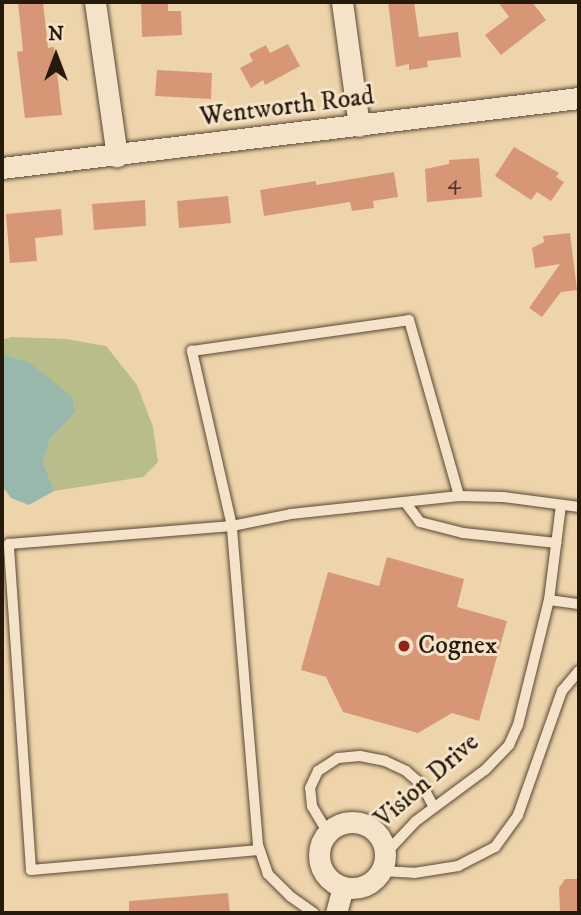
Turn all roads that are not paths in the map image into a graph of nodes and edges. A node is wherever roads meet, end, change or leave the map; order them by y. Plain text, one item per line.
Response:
1 (95, 2) edge
2 (342, 2) edge
3 (579, 98) edge
4 (359, 126) junction
5 (117, 156) junction
6 (2, 168) edge
7 (459, 496) junction
8 (405, 502) junction
9 (561, 505) junction
10 (579, 508) edge
11 (232, 526) junction
12 (556, 543) junction
13 (549, 600) junction
14 (579, 604) edge
15 (579, 671) edge
16 (433, 806) junction
17 (328, 832) junction
18 (259, 849) junction
19 (383, 862) junction
20 (343, 887) junction
21 (314, 913) edge
22 (336, 913) edge

1 - 5 street
2 - 4 street
3 - 4 street, Wentworth Road
4 - 5 street, Wentworth Road
5 - 6 street, Wentworth Road
7 - 8 lane
7 - 9 lane
7 - 11 lane
8 - 11 lane
8 - 12 lane
9 - 10 lane
9 - 12 lane, Vision Drive
11 - 18 lane
11 - 18 lane
12 - 13 lane, Vision Drive
13 - 14 lane
13 - 16 lane, Vision Drive
15 - 19 lane
16 - 17 lane
16 - 19 lane, Vision Drive
17 - 19 street, Vision Drive
17 - 20 street
18 - 21 lane
19 - 20 street, Vision Drive
20 - 22 street

